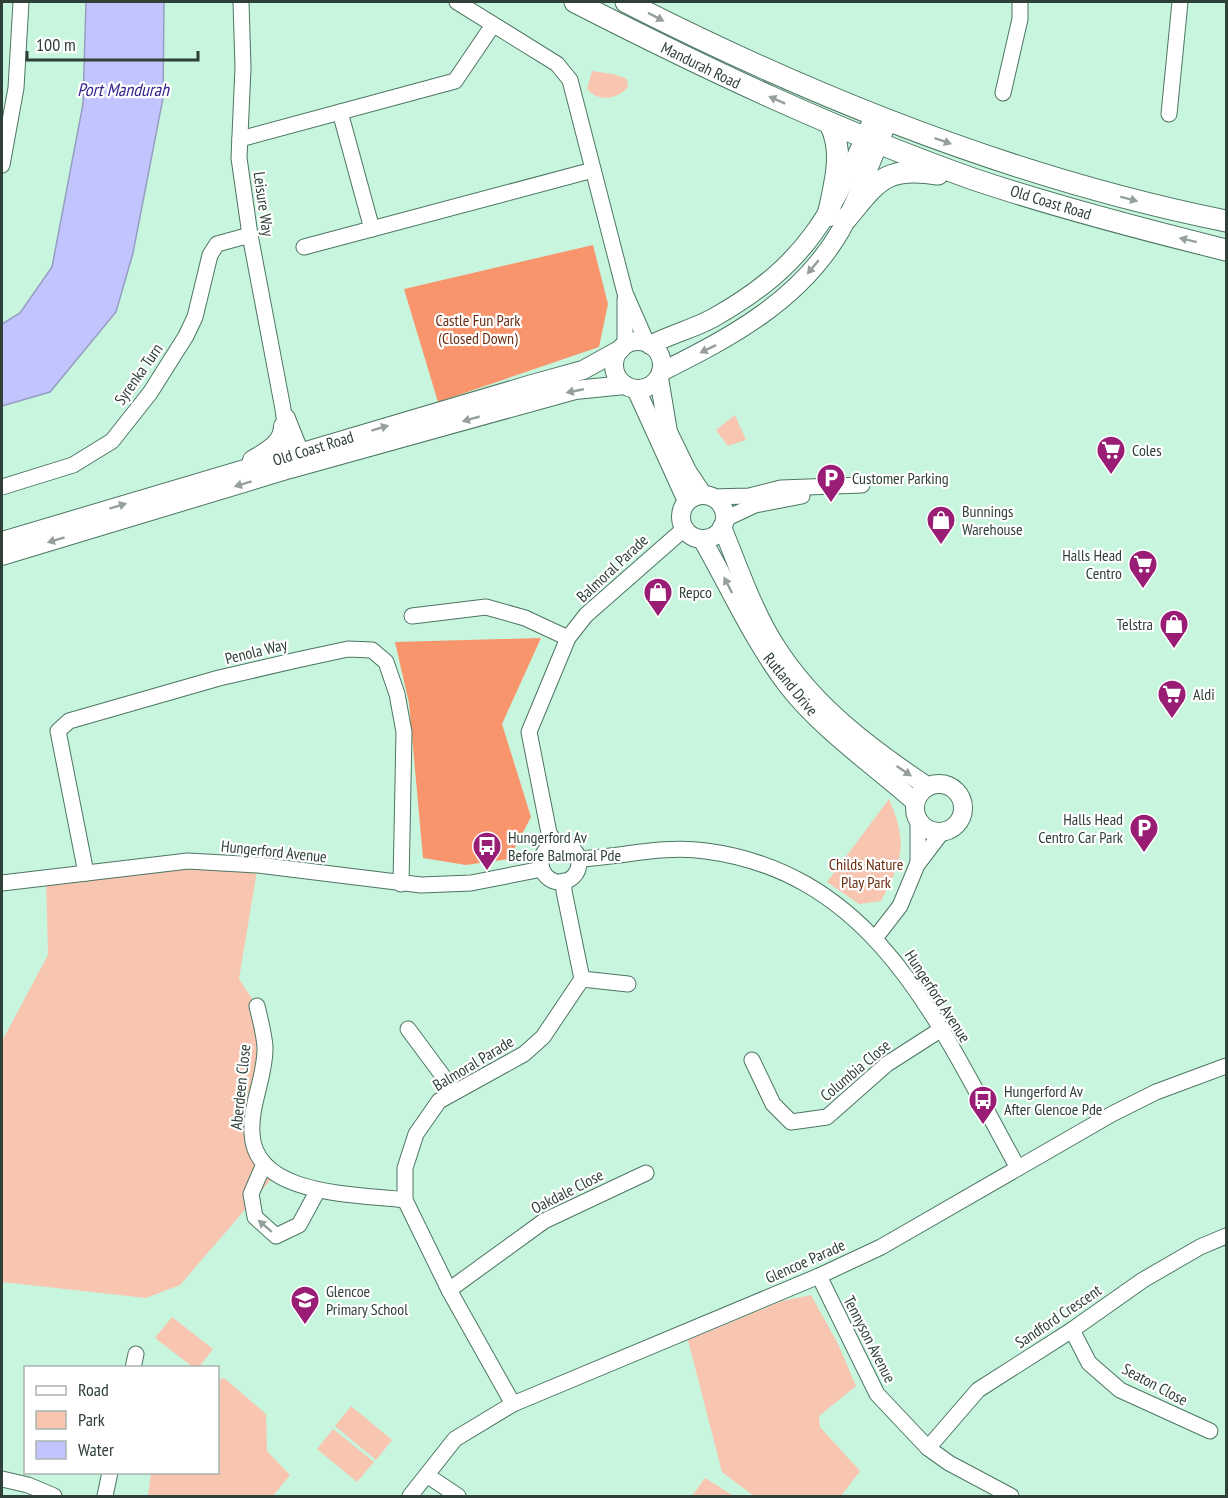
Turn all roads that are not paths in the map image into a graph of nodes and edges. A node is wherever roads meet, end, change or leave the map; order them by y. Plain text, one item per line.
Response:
1 (21, 2) edge
2 (241, 2) edge
3 (457, 2) edge
4 (575, 2) edge
5 (626, 2) edge
6 (1020, 2) edge
7 (1180, 2) edge
8 (493, 25) junction
9 (1003, 93) dead end
10 (340, 112) junction
11 (1169, 114) dead end
12 (881, 118) junction
13 (830, 124) junction
14 (240, 139) junction
15 (872, 140) junction
16 (2, 165) edge
17 (593, 170) junction
18 (975, 179) junction
19 (837, 218) junction
20 (1227, 221) edge
21 (372, 229) junction
22 (250, 235) junction
23 (304, 247) dead end
24 (1227, 250) edge
25 (625, 293) junction
26 (649, 344) junction
27 (623, 347) junction
28 (660, 375) junction
29 (630, 387) junction
30 (283, 418) junction
31 (297, 460) junction
32 (223, 475) junction
33 (2, 487) edge
34 (700, 498) junction
35 (724, 523) junction
36 (684, 529) junction
37 (702, 539) junction
38 (2, 541) edge
39 (2, 556) edge
40 (412, 616) dead end
41 (568, 638) junction
42 (927, 786) junction
43 (915, 801) junction
44 (918, 820) junction
45 (942, 832) junction
46 (556, 844) junction
47 (579, 859) junction
48 (918, 866) junction
49 (542, 869) junction
50 (87, 873) junction
51 (564, 881) junction
52 (2, 884) edge
53 (401, 884) junction
54 (876, 937) junction
55 (582, 979) junction
56 (628, 984) dead end
57 (257, 1006) dead end
58 (408, 1029) dead end
59 (940, 1030) junction
60 (752, 1060) dead end
61 (1227, 1066) edge
62 (454, 1091) junction
63 (264, 1164) junction
64 (1018, 1168) junction
65 (646, 1173) dead end
66 (318, 1190) junction
67 (405, 1200) junction
68 (1227, 1236) edge
69 (819, 1276) junction
70 (448, 1290) junction
71 (1072, 1330) junction
72 (513, 1404) junction
73 (1210, 1431) dead end
74 (928, 1448) junction
75 (110, 1474) edge
76 (428, 1476) junction
77 (2, 1479) edge
78 (54, 1497) edge
79 (105, 1497) edge
80 (410, 1497) edge
81 (458, 1497) edge
82 (1011, 1497) edge

1 - 16 street
2 - 14 street, Leisure Way
3 - 8 street
13 -> 4 highway, Mandurah Road
5 -> 12 highway, Mandurah Road
6 - 9 street
7 - 11 street
8 - 10 street
8 - 17 street
10 - 14 street
10 - 21 street
12 - 15 main road
12 -> 20 highway, Old Coast Road
13 - 15 highway, Old Coast Road
13 - 19 highway
14 - 22 street, Leisure Way
15 - 18 highway, Old Coast Road
15 - 19 main road
17 - 21 street
17 - 25 street
18 - 19 highway
24 -> 18 highway, Old Coast Road
19 - 26 main road
19 -> 28 main road
21 - 23 street
22 - 30 street, Leisure Way
22 - 33 street, Syrenka Turn
25 - 26 street
25 - 27 street
26 - 27 main road
26 - 28 main road
27 - 29 main road
31 -> 27 main road, Old Coast Road
28 - 29 main road
28 - 34 main road
29 -> 31 main road, Old Coast Road
29 - 34 main road
30 - 31 street, Leisure Way
30 - 32 main road
31 - 32 main road, Old Coast Road
31 -> 39 main road, Old Coast Road
38 -> 32 main road, Old Coast Road
34 - 35 main road
34 - 35 street
34 - 36 main road
35 - 37 main road
35 -> 42 main road, Rutland Drive
36 - 37 main road
36 - 41 street, Balmoral Parade
43 -> 37 main road, Rutland Drive
40 - 41 street
41 - 46 street, Balmoral Parade
42 - 43 main road
42 - 45 main road
43 - 44 main road
44 - 45 main road
44 - 48 street
45 - 48 street
46 - 47 street
46 - 49 street
47 - 51 street
47 - 54 street, Hungerford Avenue
48 - 54 street
49 - 51 street
49 - 53 street, Hungerford Avenue
50 - 52 street, Hungerford Avenue
50 - 53 street, Hungerford Avenue
50 - 53 street, Penola Way
51 - 55 street
54 - 59 street, Hungerford Avenue
55 - 56 street
55 - 62 street, Balmoral Parade
57 - 63 street, Aberdeen Close
58 - 62 street
59 - 60 street, Columbia Close
59 - 64 street, Hungerford Avenue
61 - 64 street, Glencoe Parade
62 - 67 street, Balmoral Parade
63 - 66 street
66 -> 63 street
64 - 69 street, Glencoe Parade
65 - 70 street, Oakdale Close
66 - 67 street
67 - 70 street, Balmoral Parade
68 - 71 street, Sandford Crescent
69 - 72 street, Glencoe Parade
69 - 74 street, Tennyson Avenue
70 - 72 street, Balmoral Parade
71 - 73 street, Seaton Close
71 - 74 street, Sandford Crescent
72 - 76 street, Glencoe Parade
74 - 82 street, Tennyson Avenue
75 - 79 street
76 - 80 street, Glencoe Parade
76 - 81 street
77 - 78 street

